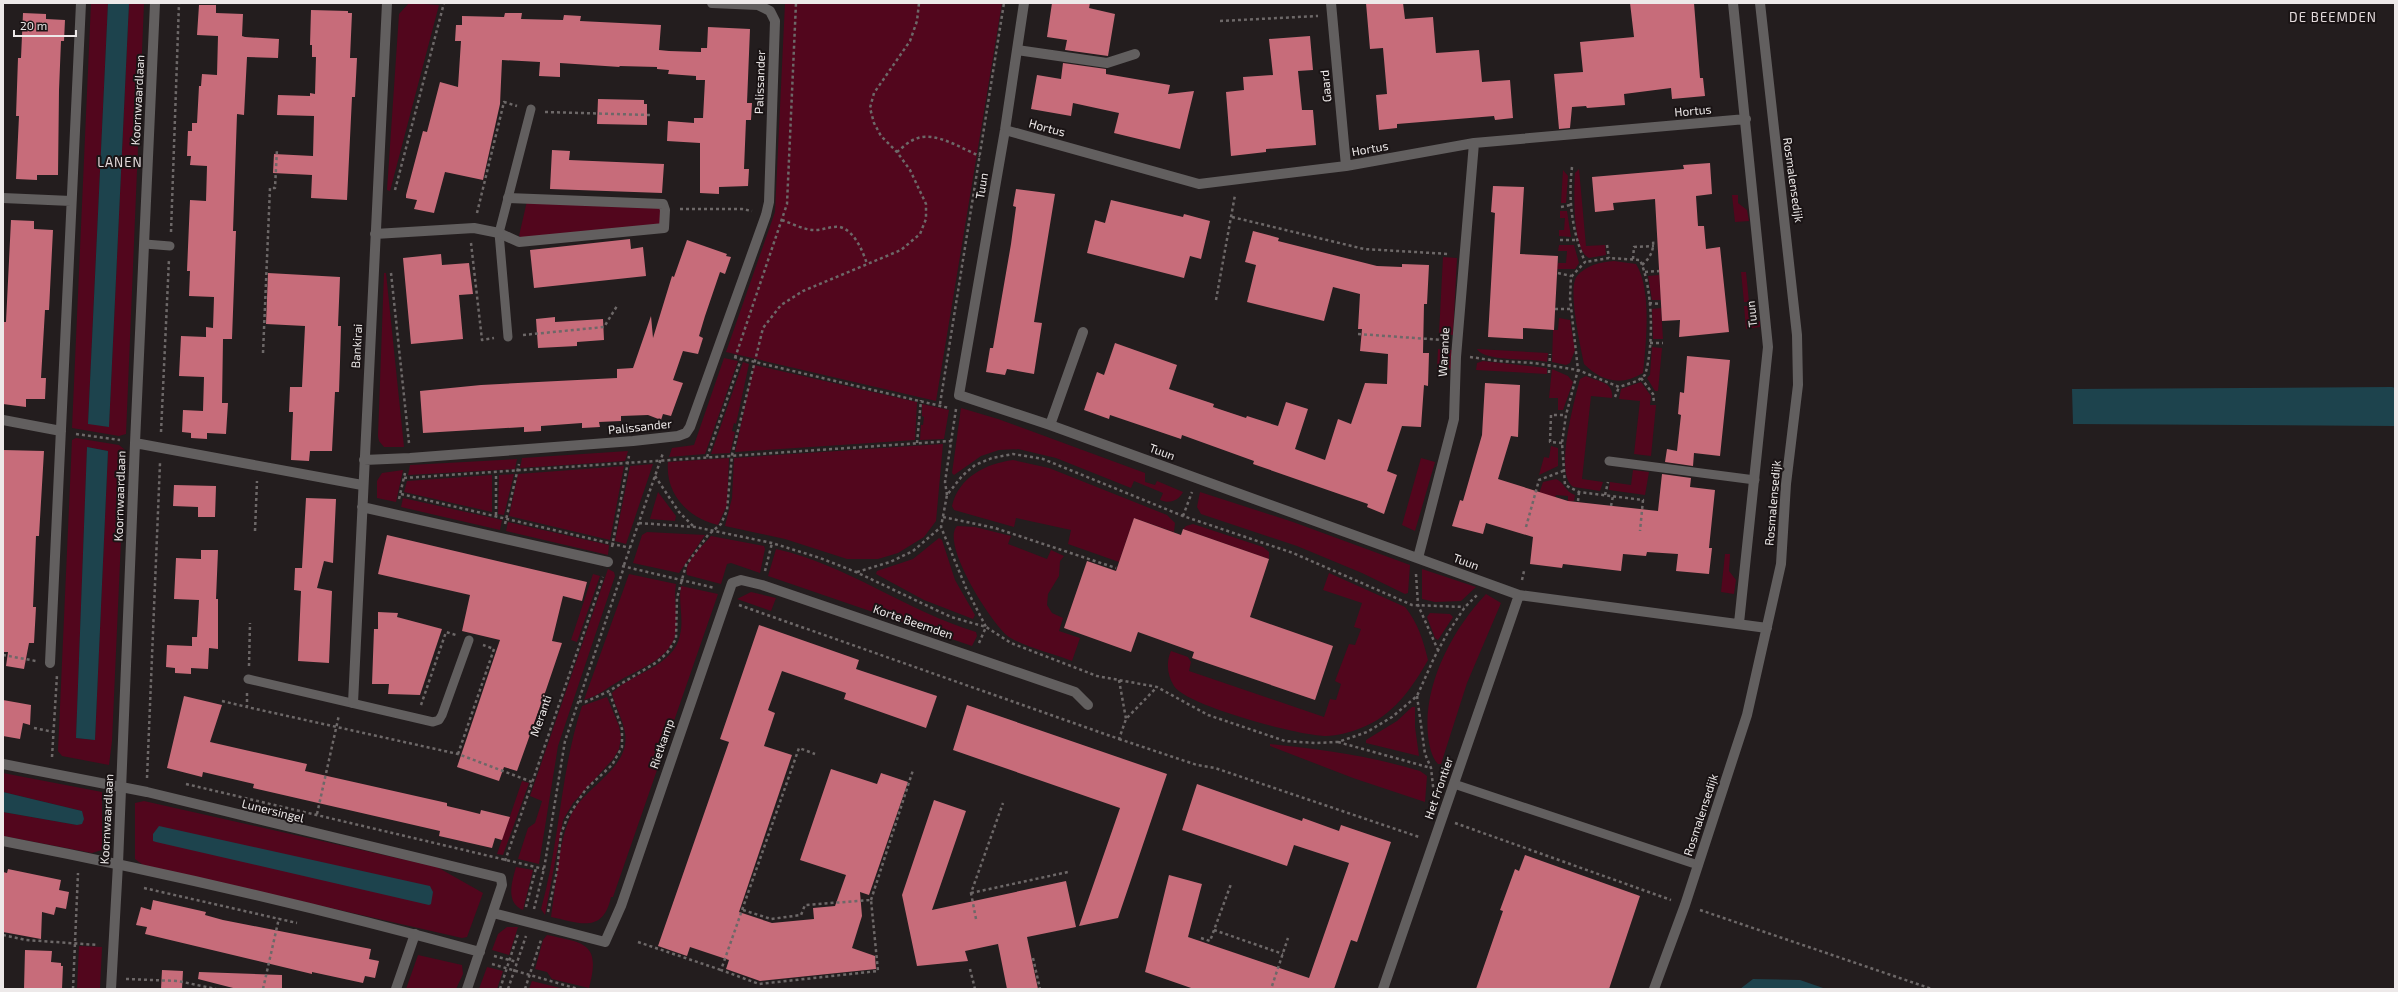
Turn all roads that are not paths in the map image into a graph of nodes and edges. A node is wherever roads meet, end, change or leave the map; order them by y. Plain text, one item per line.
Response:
1 (81, 3) edge
2 (155, 3) edge
3 (387, 3) edge
4 (712, 3) edge
5 (1024, 3) edge
6 (1331, 3) edge
7 (1733, 3) edge
8 (1760, 3) edge
9 (1017, 50) junction
10 (1135, 54) dead end
11 (531, 109) road end
12 (1746, 119) junction
13 (1005, 130) junction
14 (1474, 144) junction
15 (1346, 166) junction
16 (3, 198) edge
17 (508, 198) junction
18 (71, 200) junction
19 (499, 232) junction
20 (375, 234) junction
21 (145, 244) junction
22 (170, 246) road end
23 (1082, 332) dead end
24 (508, 337) road end
25 (3, 420) edge
26 (1050, 425) junction
27 (61, 431) junction
28 (135, 443) junction
29 (364, 460) junction
30 (1609, 461) dead end
31 (1755, 480) junction
32 (362, 485) junction
33 (362, 507) junction
34 (1418, 558) junction
35 (608, 562) road end
36 (1519, 595) junction
37 (727, 596) joint
38 (1740, 623) junction
39 (1767, 628) junction
40 (469, 640) dead end
41 (50, 663) road end
42 (248, 679) road end
43 (353, 703) junction
44 (1088, 705) dead end
45 (3, 764) edge
46 (1454, 784) junction
47 (122, 786) junction
48 (3, 841) edge
49 (118, 864) junction
50 (1698, 865) junction
51 (493, 914) junction
52 (415, 934) junction
53 (480, 952) junction
54 (111, 989) edge
55 (396, 989) edge
56 (467, 989) edge
57 (1383, 989) edge
58 (1654, 989) edge

1 - 18 street
2 - 21 street, Koornwaardlaan
3 - 20 street, Bankirai
4 - 29 street, Palissander
5 - 9 street, Tuun
6 - 15 street, Gaard
7 - 12 street, Tuun
8 - 39 street, Rosmalensedijk
9 - 10 street
9 - 13 street, Tuun
11 - 17 lane
12 - 14 street, Hortus
12 - 31 street, Tuun
13 - 15 street, Hortus
13 - 26 street, Tuun
14 - 15 street, Hortus
14 - 34 street, Warande
16 - 18 street
17 - 19 lane
17 - 19 street
18 - 27 street
19 - 20 street
19 - 24 lane
20 - 29 street, Bankirai
21 - 22 lane
21 - 28 street, Koornwaardlaan
23 - 26 street
25 - 27 street
26 - 34 street, Tuun
27 - 41 street
28 - 32 street
28 - 47 street, Koornwaardlaan
29 - 32 street, Bankirai
30 - 31 lane
31 - 38 street, Tuun
32 - 33 street, Bankirai
33 - 35 street
33 - 43 street, Bankirai
34 - 36 street, Tuun
36 - 38 street, Tuun
36 - 46 street, Het Frontier
37 - 44 street, Korte Beemden
37 - 51 street, Rietkamp
38 - 39 street, Tuun
39 - 50 street, Rosmalensedijk
40 - 43 lane
42 - 43 lane
45 - 47 street, Lunersingel
46 - 50 lane
46 - 57 street, Het Frontier
47 - 49 street, Koornwaardlaan
47 - 51 street, Lunersingel
48 - 49 street
49 - 52 street
49 - 54 street, Koornwaardlaan
50 - 58 street, Rosmalensedijk
51 - 53 street
52 - 53 street
52 - 55 street
53 - 56 street

